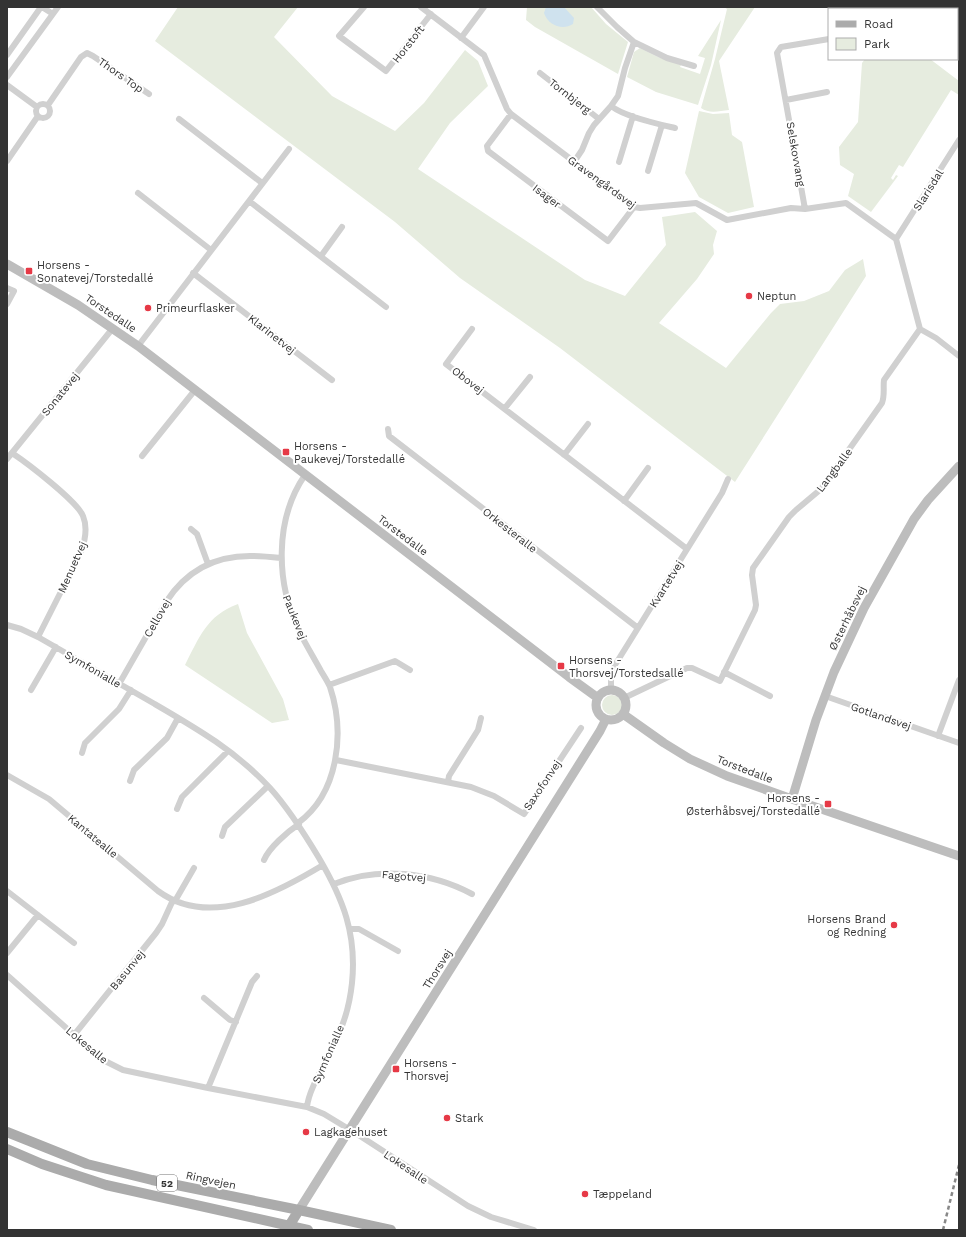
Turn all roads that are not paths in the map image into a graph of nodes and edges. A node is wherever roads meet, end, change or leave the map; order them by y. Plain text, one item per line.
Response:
1 (41, 7) edge
2 (58, 7) edge
3 (364, 7) edge
4 (421, 7) edge
5 (484, 7) edge
6 (597, 7) edge
7 (53, 14) junction
8 (431, 14) junction
9 (461, 38) junction
10 (828, 39) edge
11 (634, 42) junction
12 (7, 55) edge
13 (18, 62) junction
14 (694, 66) dead end
15 (540, 73) dead end
16 (7, 77) edge
17 (7, 85) edge
18 (827, 92) dead end
19 (149, 94) dead end
20 (786, 100) junction
21 (48, 105) junction
22 (611, 106) junction
23 (37, 107) junction
24 (511, 114) junction
25 (38, 116) junction
26 (633, 116) junction
27 (180, 119) dead end
28 (599, 119) junction
29 (662, 125) junction
30 (675, 128) dead end
31 (959, 140) edge
32 (289, 149) dead end
33 (7, 161) edge
34 (574, 162) junction
35 (619, 162) dead end
36 (648, 172) dead end
37 (262, 183) junction
38 (138, 193) dead end
39 (249, 201) junction
40 (634, 207) junction
41 (805, 209) junction
42 (342, 227) dead end
43 (896, 239) junction
44 (211, 250) junction
45 (321, 256) junction
46 (7, 264) edge
47 (193, 273) junction
48 (7, 288) edge
49 (7, 304) edge
50 (386, 307) dead end
51 (113, 328) junction
52 (920, 329) junction
53 (472, 330) dead end
54 (138, 346) junction
55 (959, 356) edge
56 (530, 377) dead end
57 (332, 380) dead end
58 (195, 390) junction
59 (505, 408) junction
60 (588, 424) dead end
61 (388, 429) dead end
62 (12, 453) junction
63 (564, 455) junction
64 (142, 456) dead end
65 (7, 459) edge
66 (959, 466) edge
67 (648, 468) dead end
68 (305, 475) junction
69 (728, 479) dead end
70 (624, 501) junction
71 (191, 529) dead end
72 (687, 549) junction
73 (281, 558) junction
74 (208, 564) junction
75 (7, 625) edge
76 (638, 628) junction
77 (38, 637) junction
78 (56, 647) junction
79 (410, 670) dead end
80 (724, 672) junction
81 (959, 680) edge
82 (119, 684) junction
83 (329, 685) junction
84 (31, 690) dead end
85 (131, 690) junction
86 (611, 690) junction
87 (770, 696) dead end
88 (825, 696) junction
89 (598, 698) junction
90 (624, 698) junction
91 (623, 714) junction
92 (178, 718) junction
93 (481, 718) dead end
94 (606, 719) junction
95 (581, 728) dead end
96 (938, 736) junction
97 (959, 743) edge
98 (228, 751) junction
99 (82, 753) dead end
100 (336, 760) junction
101 (7, 776) edge
102 (130, 781) dead end
103 (448, 782) junction
104 (268, 786) junction
105 (792, 799) junction
106 (177, 809) dead end
107 (299, 824) junction
108 (222, 836) dead end
109 (959, 856) edge
110 (264, 860) dead end
111 (323, 865) junction
112 (194, 868) dead end
113 (334, 884) junction
114 (7, 891) edge
115 (472, 894) dead end
116 (174, 901) junction
117 (38, 915) junction
118 (350, 929) junction
119 (74, 944) dead end
120 (398, 951) dead end
121 (7, 953) edge
122 (7, 974) edge
123 (257, 976) dead end
124 (204, 998) dead end
125 (236, 1022) junction
126 (74, 1034) junction
127 (208, 1088) junction
128 (307, 1107) junction
129 (349, 1130) junction
130 (7, 1132) edge
131 (7, 1149) edge
132 (299, 1210) junction
133 (287, 1228) edge
134 (308, 1230) edge
135 (391, 1230) edge
136 (534, 1230) edge

1 - 7 street
1 - 12 street
2 - 7 street
3 - 8 street, Horstoft
4 - 8 street, Gravengårdsvej
5 - 9 street
6 - 11 street
7 - 13 street
8 - 9 street, Gravengårdsvej
9 - 24 street, Gravengårdsvej
10 - 20 street, Selskovvang
11 - 14 street
11 - 22 street, Tornbjerg
12 - 13 street
13 - 16 street
15 - 28 street, Tornbjerg
17 - 23 street
18 - 20 street
19 - 21 street, Thors Top
20 - 41 street, Selskovvang
21 - 23 street
21 - 25 street
22 - 26 street
22 - 28 street, Tornbjerg
23 - 25 street
24 - 34 street, Gravengårdsvej
24 - 40 street, Isager
25 - 33 street
26 - 29 street
26 - 35 street
27 - 37 street
28 - 34 street, Tornbjerg
29 - 30 street
29 - 36 street
31 - 43 street, Slarisdal
32 - 37 street
34 - 40 street, Gravengårdsvej
37 - 39 street
38 - 44 street
39 - 44 street
39 - 45 street
40 - 41 street, Gravengårdsvej
41 - 43 street, Gravengårdsvej
42 - 45 street
43 - 52 street
44 - 47 street
45 - 50 street
46 - 51 street, Torstedalle
47 - 54 street
47 - 57 street, Klarinetvej
48 - 49 street
51 - 54 street, Torstedalle
51 - 62 street, Sonatevej
52 - 55 street
52 - 80 street, Langballe
53 - 59 street, Obovej
54 - 58 street, Torstedalle
56 - 59 street
58 - 64 street
58 - 68 street, Torstedalle
59 - 63 street, Obovej
60 - 63 street
61 - 76 street, Orkesteralle
62 - 65 street, Sonatevej
62 - 77 street, Menuetvej
63 - 70 street, Obovej
66 - 88 street, Østerhåbsvej
67 - 70 street
68 - 73 street, Paukevej
68 - 89 street, Torstedalle
69 - 72 street, Kvartetvej
70 - 72 street, Obovej
71 - 74 street
72 - 76 street, Kvartetvej
73 - 74 street, Cellovej
73 - 83 street, Paukevej
74 - 82 street, Cellovej
75 - 77 street, Symfonialle
76 - 86 street, Kvartetvej
77 - 78 street, Symfonialle
78 - 82 street, Symfonialle
78 - 84 street, Symfonialle
79 - 83 street
80 - 87 street
80 - 90 street
81 - 96 street
82 - 85 street, Symfonialle
83 - 100 street, Paukevej
85 - 92 street, Symfonialle
85 - 99 street, Symfonialle
86 - 89 street
86 - 90 street
88 - 96 street, Gotlandsvej
88 - 105 street, Østerhåbsvej
89 - 94 street
90 - 91 street
91 - 94 street
91 - 105 street, Torstedalle
92 - 98 street, Symfonialle
92 - 102 street
93 - 103 street
94 - 129 street, Thorsvej
95 - 103 street, Saxofonvej
96 - 97 street, Gotlandsvej
98 - 104 street, Symfonialle
98 - 106 street
100 - 103 street, Saxofonvej
100 - 107 street, Paukevej
101 - 116 street, Kantatealle
104 - 107 street, Symfonialle
104 - 108 street
105 - 109 street, Torstedalle
107 - 110 street
107 - 111 street, Symfonialle
111 - 113 street, Symfonialle
111 - 116 street, Kantatealle
112 - 116 street
113 - 115 street, Fagotvej
113 - 118 street, Symfonialle
114 - 117 street
116 - 126 street, Basunvej
117 - 119 street
117 - 121 street
118 - 120 street
118 - 128 street, Symfonialle
122 - 126 street, Lokesalle
123 - 125 street
124 - 125 street
125 - 127 street
126 - 127 street, Lokesalle
127 - 128 street, Lokesalle
128 - 129 street, Lokesalle
129 - 132 street, Thorsvej
129 - 136 street, Lokesalle
130 - 132 main road, Ringvejen / 52
131 - 133 main road, 52
132 - 133 main road, Thorsvej
132 - 135 main road, Ringvejen / 52
133 - 134 main road, 52

